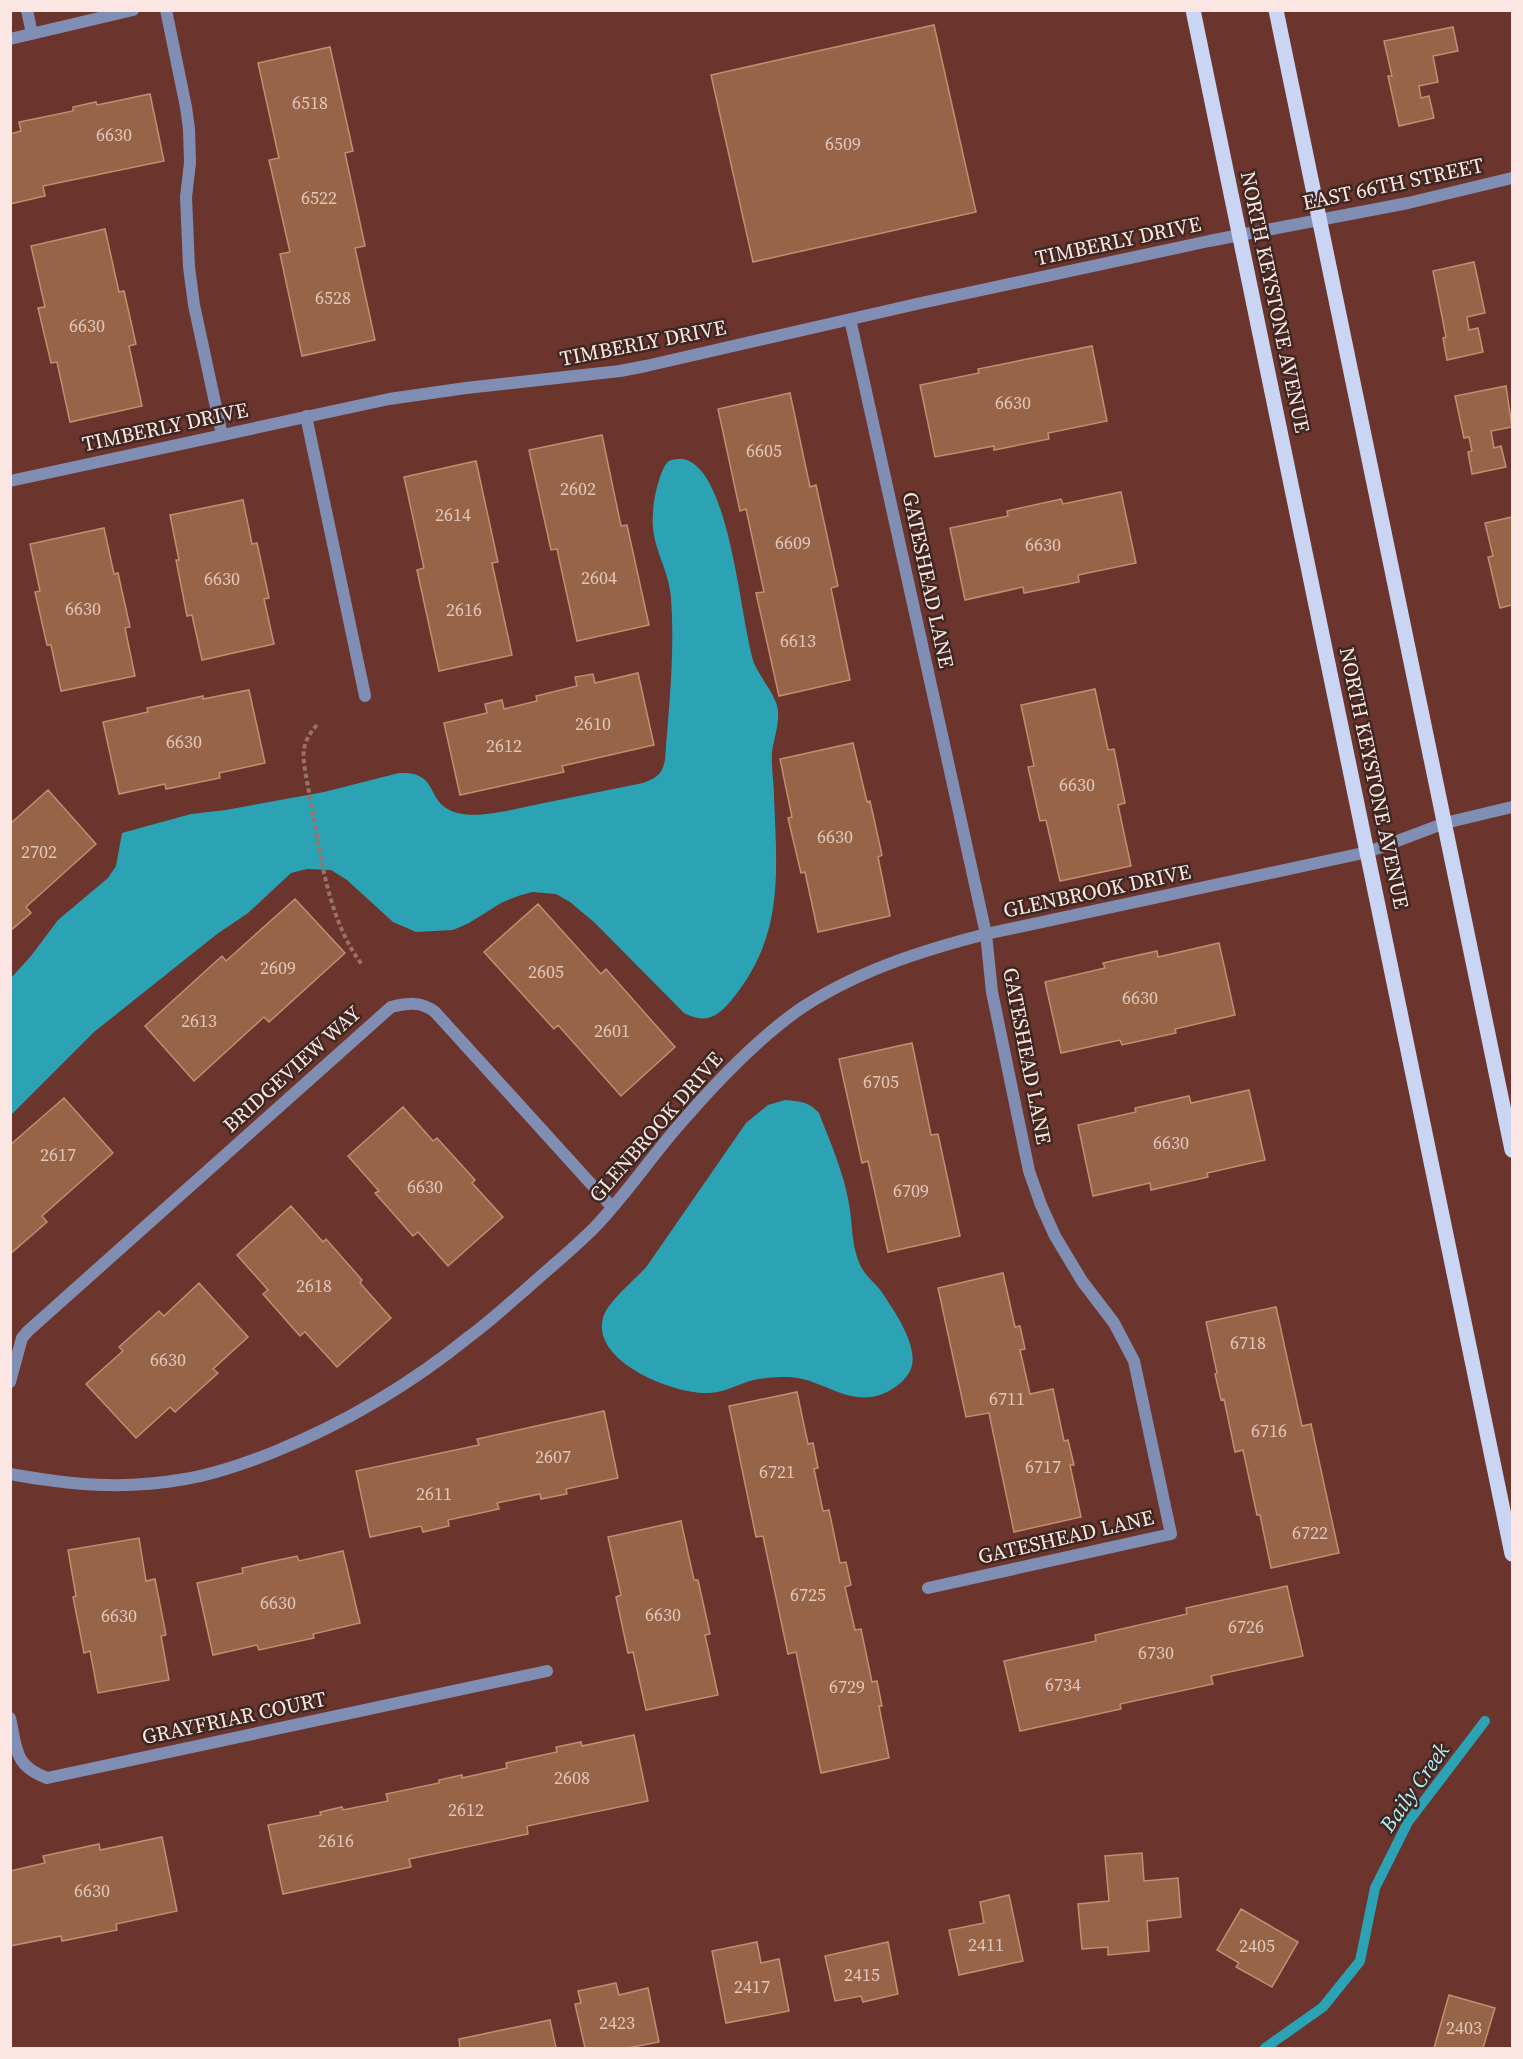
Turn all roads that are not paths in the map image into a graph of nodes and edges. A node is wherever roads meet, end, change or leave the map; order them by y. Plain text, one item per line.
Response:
1 (27, 10) edge
2 (133, 10) edge
3 (166, 10) edge
4 (1193, 10) edge
5 (1276, 10) edge
6 (32, 34) junction
7 (10, 39) edge
8 (1512, 178) edge
9 (1320, 220) junction
10 (1280, 227) joint
11 (1239, 235) junction
12 (850, 319) junction
13 (306, 416) junction
14 (222, 435) junction
15 (10, 481) edge
16 (365, 696) dead end
17 (1512, 807) edge
18 (1445, 824) junction
19 (1368, 852) junction
20 (986, 934) junction
21 (1512, 1150) edge
22 (612, 1207) junction
23 (10, 1382) edge
24 (10, 1474) edge
25 (1512, 1554) edge
26 (928, 1588) dead end
27 (547, 1671) dead end
28 (10, 1718) edge

1 - 6 street
2 - 6 street
3 - 14 street
4 - 11 main road, NORTH KEYSTONE AVENUE
5 - 9 main road
6 - 7 street
8 - 9 street, EAST 66TH STREET
9 - 10 street, EAST 66TH STREET
9 - 18 main road
10 - 11 street, TIMBERLY DRIVE
11 - 12 street, TIMBERLY DRIVE
11 - 19 main road, NORTH KEYSTONE AVENUE
12 - 13 street, TIMBERLY DRIVE
12 - 20 street, GATESHEAD LANE
13 - 14 street, TIMBERLY DRIVE
13 - 16 street
14 - 15 street, TIMBERLY DRIVE
17 - 18 street, GLENBROOK DRIVE
18 - 19 street, GLENBROOK DRIVE
18 - 21 main road
19 - 20 street, GLENBROOK DRIVE
19 - 25 main road, NORTH KEYSTONE AVENUE
20 - 22 street, GLENBROOK DRIVE
20 - 26 street, GATESHEAD LANE
22 - 23 street, BRIDGEVIEW WAY
22 - 24 street, GLENBROOK DRIVE
27 - 28 street, GRAYFRIAR COURT

